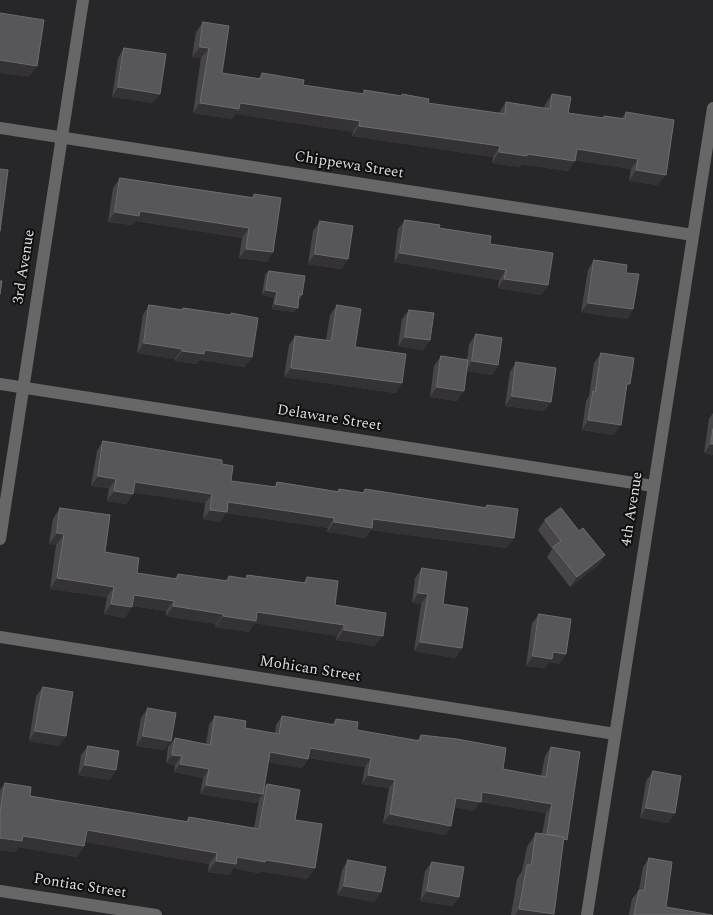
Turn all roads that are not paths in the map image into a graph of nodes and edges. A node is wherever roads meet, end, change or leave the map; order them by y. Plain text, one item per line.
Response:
1 (83, 0) edge
2 (713, 108) edge
3 (0, 128) edge
4 (62, 138) junction
5 (693, 235) junction
6 (0, 384) edge
7 (23, 388) junction
8 (653, 486) junction
9 (0, 539) edge
10 (0, 637) edge
11 (615, 734) junction
12 (0, 891) edge
13 (156, 915) edge
14 (587, 915) edge

1 - 4 street, 3rd Avenue
2 - 5 street, 4th Avenue
3 - 4 street, Chippewa Street
4 - 5 street, Chippewa Street
4 - 7 street, 3rd Avenue
5 - 8 street, 4th Avenue
6 - 7 street, Delaware Street
7 - 8 street, Delaware Street
7 - 9 street, 3rd Avenue
8 - 11 street, 4th Avenue
10 - 11 street, Mohican Street
11 - 14 street, 4th Avenue
12 - 13 street, Pontiac Street

